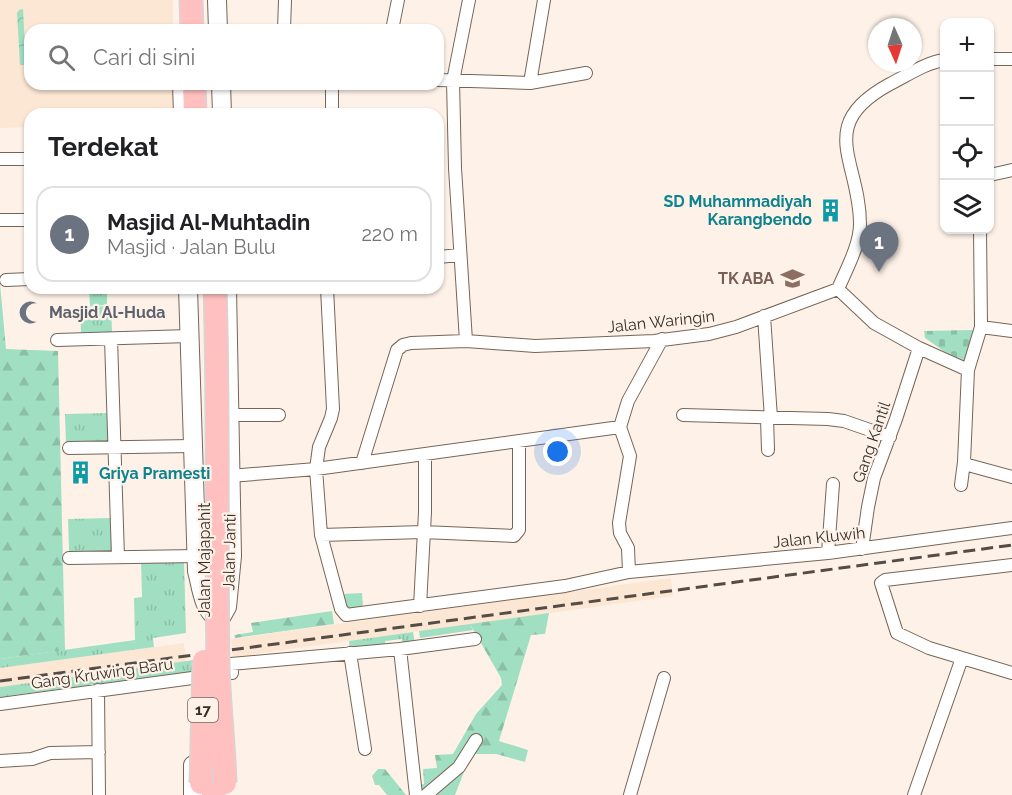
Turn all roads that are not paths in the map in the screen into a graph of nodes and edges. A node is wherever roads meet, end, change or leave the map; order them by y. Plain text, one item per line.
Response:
1 (180, 0) edge
2 (191, 0) edge
3 (206, 0) edge
4 (217, 0) edge
5 (285, 0) edge
6 (398, 0) edge
7 (469, 0) edge
8 (544, 0) edge
9 (181, 24) edge
10 (192, 24) edge
11 (207, 24) edge
12 (219, 24) edge
13 (284, 24) edge
14 (393, 24) edge
15 (994, 59) edge
16 (1012, 59) edge
17 (940, 61) edge
18 (586, 73) dead end
19 (444, 80) edge
20 (453, 81) junction
21 (530, 83) junction
22 (182, 90) edge
23 (194, 90) edge
24 (209, 90) edge
25 (220, 90) edge
26 (332, 90) edge
27 (183, 108) edge
28 (195, 108) edge
29 (210, 108) edge
30 (222, 108) edge
31 (332, 108) edge
32 (0, 159) edge
33 (24, 159) edge
34 (1012, 170) edge
35 (994, 174) edge
36 (0, 220) edge
37 (24, 220) edge
38 (980, 234) edge
39 (460, 255) junction
40 (444, 256) edge
41 (24, 279) edge
42 (6, 280) dead end
43 (838, 289) junction
44 (188, 294) edge
45 (200, 294) edge
46 (215, 294) edge
47 (227, 294) edge
48 (327, 294) edge
49 (764, 316) junction
50 (981, 327) junction
51 (1012, 331) edge
52 (111, 339) junction
53 (662, 339) junction
54 (57, 340) dead end
55 (465, 341) junction
56 (189, 342) junction
57 (228, 346) junction
58 (919, 348) junction
59 (968, 370) junction
60 (279, 415) dead end
61 (684, 415) dead end
62 (229, 416) junction
63 (769, 418) junction
64 (620, 427) junction
65 (890, 437) junction
66 (519, 441) junction
67 (192, 446) junction
68 (114, 447) junction
69 (69, 448) dead end
70 (768, 450) dead end
71 (425, 454) junction
72 (362, 462) junction
73 (965, 463) junction
74 (316, 469) junction
75 (230, 476) junction
76 (1012, 477) edge
77 (833, 484) dead end
78 (961, 485) dead end
79 (1012, 528) edge
80 (423, 532) junction
81 (321, 535) junction
82 (862, 549) junction
83 (828, 553) junction
84 (196, 556) junction
85 (232, 556) junction
86 (118, 557) junction
87 (69, 558) dead end
88 (1012, 565) edge
89 (629, 572) junction
90 (420, 606) junction
91 (475, 639) dead end
92 (400, 649) junction
93 (350, 653) junction
94 (962, 658) junction
95 (1012, 673) edge
96 (209, 678) junction
97 (664, 678) dead end
98 (98, 690) junction
99 (0, 704) edge
100 (476, 740) dead end
101 (366, 749) dead end
102 (99, 752) junction
103 (0, 761) edge
104 (232, 765) junction
105 (192, 766) junction
106 (213, 792) edge
107 (99, 795) edge
108 (193, 795) edge
109 (232, 795) edge
110 (416, 795) edge
111 (426, 795) edge
112 (630, 795) edge
113 (914, 795) edge

1 - 9 street
2 - 10 highway
3 - 11 highway
4 - 12 street
5 - 13 street
6 - 14 street
7 - 20 street
8 - 21 street
15 - 16 street
17 - 43 street
18 - 21 street
19 - 20 street
20 - 21 street
20 - 39 street
22 - 27 street
23 - 28 highway
24 - 29 highway
25 - 30 street
26 - 31 street
32 - 33 street
34 - 35 street
36 - 37 street
38 - 50 street
39 - 40 street
39 - 55 street
41 - 42 street
43 - 49 street, Jalan Waringin
43 - 58 street
44 - 56 street, Jalan Janti
45 - 106 highway, Jalan Majapahit / 17, bridge
46 - 96 highway, Jalan Majapahit / 17, bridge
47 - 57 street, Jalan Janti
48 - 74 street
49 - 53 street, Jalan Waringin
49 - 63 street
50 - 51 street
50 - 59 street
52 - 54 street
52 - 56 street
52 - 68 street
53 - 55 street, Jalan Waringin
53 - 64 street
55 - 72 street, Jalan Waringin
56 - 57 street
56 - 67 street, Jalan Janti
57 - 62 street, Jalan Janti
58 - 59 street
58 - 65 street, Gang Kantil
59 - 73 street
60 - 62 street
61 - 63 street
62 - 75 street, Jalan Janti
63 - 65 street
63 - 70 street
64 - 66 street
64 - 89 street
65 - 82 street, Gang Kantil
66 - 71 street
66 - 80 street
67 - 68 street
67 - 84 street, Jalan Janti
68 - 69 street
68 - 86 street
71 - 72 street
71 - 80 street
72 - 74 street
73 - 76 street
73 - 78 street
74 - 75 street
74 - 81 street
75 - 85 street, Jalan Janti
77 - 83 street
79 - 82 street, Jalan Kluwih
80 - 81 street
80 - 90 street
81 - 90 street
82 - 83 street, Jalan Kluwih
83 - 89 street, Jalan Kluwih
84 - 85 street
84 - 85 street, Jalan Janti
84 - 86 street
86 - 87 street
88 - 94 street
89 - 90 street, Jalan Kluwih
91 - 92 street
92 - 93 street
92 - 110 street
93 - 96 street
93 - 101 street
94 - 95 street
94 - 113 street
96 - 98 street, Gang Kruwing Baru
96 - 104 street
96 - 105 street
96 - 106 highway, Jalan Majapahit / 17, bridge
97 - 112 street
98 - 99 street, Gang Kruwing Baru
98 - 102 street
100 - 111 street
102 - 103 street
102 - 107 street
104 - 105 street
104 - 109 street
105 - 108 street

